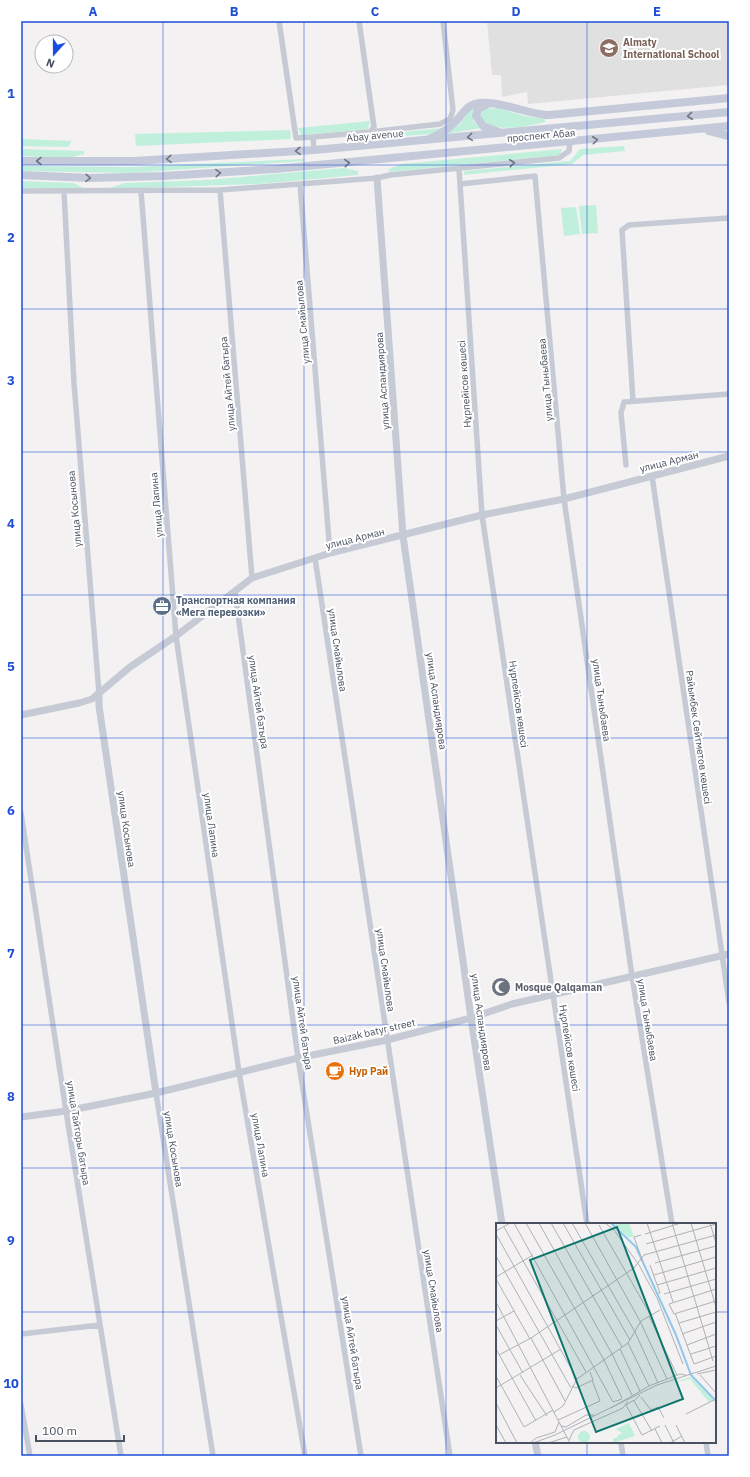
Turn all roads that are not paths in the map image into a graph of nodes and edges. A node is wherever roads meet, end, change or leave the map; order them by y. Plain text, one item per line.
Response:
1 (278, 21) edge
2 (359, 21) edge
3 (443, 21) edge
4 (729, 98) edge
5 (491, 103) junction
6 (729, 112) edge
7 (729, 126) edge
8 (703, 129) junction
9 (370, 132) junction
10 (511, 133) junction
11 (729, 136) edge
12 (312, 137) junction
13 (424, 141) junction
14 (570, 142) junction
15 (314, 150) junction
16 (21, 161) edge
17 (459, 169) junction
18 (21, 175) edge
19 (377, 178) junction
20 (300, 184) junction
21 (460, 184) junction
22 (220, 190) junction
23 (21, 191) edge
24 (140, 191) junction
25 (64, 192) junction
26 (729, 218) edge
27 (729, 394) edge
28 (633, 401) junction
29 (729, 456) edge
30 (626, 465) dead end
31 (652, 476) junction
32 (564, 499) junction
33 (482, 515) junction
34 (403, 536) junction
35 (330, 554) junction
36 (315, 558) junction
37 (252, 578) junction
38 (235, 592) junction
39 (176, 636) junction
40 (99, 693) junction
41 (21, 715) edge
42 (21, 813) edge
43 (726, 955) edge
44 (632, 976) junction
45 (552, 995) junction
46 (729, 1002) edge
47 (471, 1018) junction
48 (387, 1040) junction
49 (298, 1058) junction
50 (239, 1072) junction
51 (156, 1093) junction
52 (66, 1111) junction
53 (21, 1117) edge
54 (502, 1223) edge
55 (587, 1223) edge
56 (672, 1223) edge
57 (100, 1325) junction
58 (21, 1334) edge
59 (21, 1405) edge
60 (535, 1443) edge
61 (621, 1443) edge
62 (706, 1443) edge
63 (30, 1456) edge
64 (121, 1456) edge
65 (213, 1456) edge
66 (305, 1456) edge
67 (362, 1456) edge
68 (450, 1456) edge
69 (538, 1456) edge
70 (623, 1456) edge
71 (708, 1456) edge

1 - 12 street
2 - 9 street
3 - 9 street
4 - 5 main road
5 - 10 main road
5 - 13 main road
6 -> 10 main road, Abay avenue
7 - 8 main road, проспект Абая
8 - 11 main road
14 -> 8 main road, проспект Абая
9 - 12 street
10 -> 13 main road, Abay avenue
12 - 15 street
13 - 15 main road, Abay avenue
17 -> 14 street
18 -> 14 main road, проспект Абая
15 -> 16 main road, Abay avenue
17 - 19 street
17 - 21 street, Нұрпейісов көшесі
19 - 20 street
19 - 34 street, улица Аспандиярова
20 - 22 street
20 - 35 street, улица Смайылова
21 - 32 street, улица Тыныбаева
21 - 33 street, Нұрпейісов көшесі
22 - 24 street
22 - 37 street, улица Айтей батыра
23 - 25 street
24 - 25 street
24 - 39 street, улица Лапина
25 - 40 street, улица Косынова
26 - 28 street
27 - 28 street
28 - 30 street
29 - 31 street, улица Арман
31 - 32 street, улица Арман
31 - 43 street, Райымбек Сейтметов көшесі
32 - 33 street, улица Арман
32 - 44 street, улица Тыныбаева
33 - 34 street, улица Арман
33 - 45 street, Нұрпейісов көшесі
34 - 35 street, улица Арман
34 - 47 street, улица Аспандиярова
35 - 36 street, улица Арман
36 - 37 street, улица Арман
36 - 48 street, улица Смайылова
37 - 38 street, улица Арман
38 - 39 street, улица Арман
38 - 49 street, улица Айтей батыра
39 - 40 street, улица Арман
39 - 50 street, улица Лапина
40 - 41 street, улица Арман
40 - 51 street, улица Косынова
42 - 52 street, улица Тайторы батыра
43 - 44 street, Baizak batyr street
43 - 46 street, Райымбек Сейтметов көшесі
44 - 45 street, Baizak batyr street
44 - 56 street, улица Тыныбаева
45 - 47 street, Baizak batyr street
45 - 55 street, Нұрпейісов көшесі
47 - 48 street, Baizak batyr street
47 - 54 street, улица Аспандиярова
48 - 49 street, Baizak batyr street
48 - 68 street, улица Смайылова
49 - 50 street, Baizak batyr street
49 - 67 street, улица Айтей батыра
50 - 51 street, Baizak batyr street
50 - 66 street, улица Лапина
51 - 52 street, Baizak batyr street
51 - 65 street, улица Косынова
52 - 53 street, Baizak batyr street
52 - 57 street, улица Тайторы батыра
57 - 58 street
57 - 64 street, улица Тайторы батыра
59 - 63 street
60 - 69 street
61 - 70 street
62 - 71 street

